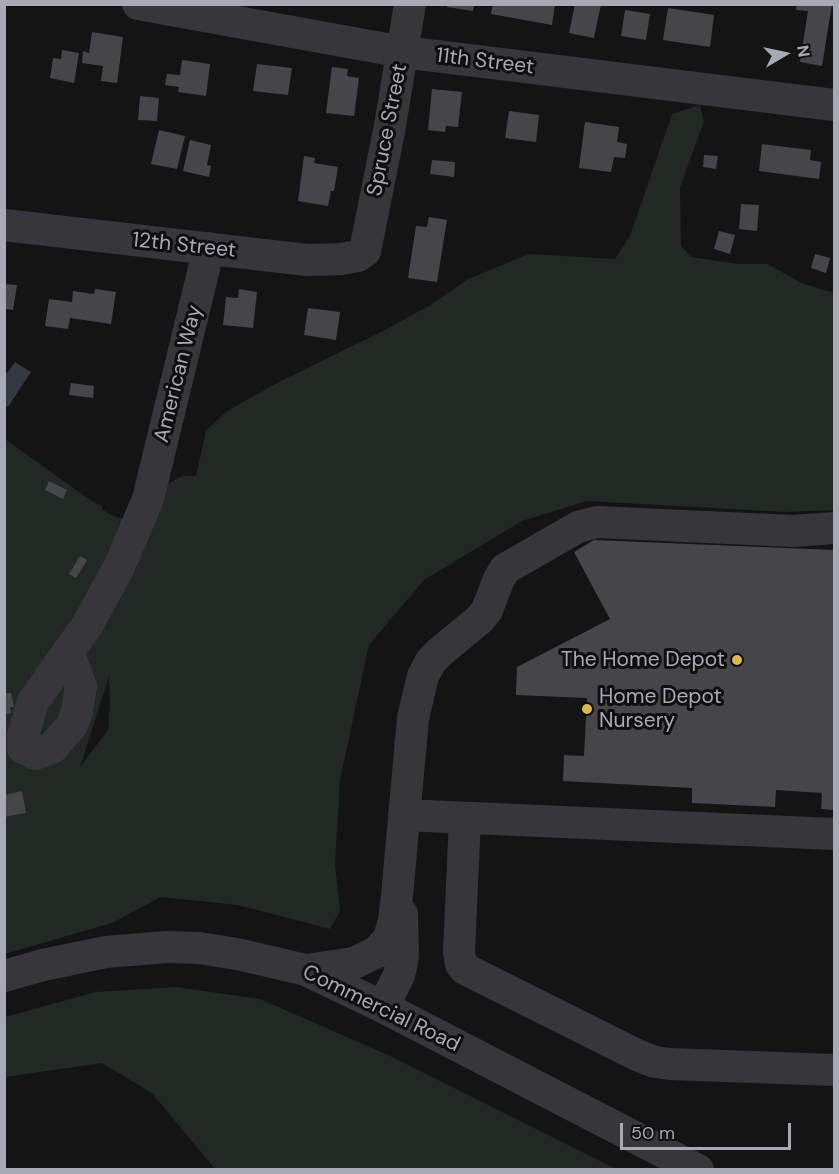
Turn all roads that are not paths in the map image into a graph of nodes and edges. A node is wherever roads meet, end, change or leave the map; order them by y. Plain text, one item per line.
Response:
1 (138, 4) edge
2 (410, 4) edge
3 (403, 52) junction
4 (834, 105) edge
5 (4, 225) edge
6 (209, 248) junction
7 (362, 253) joint
8 (834, 528) edge
9 (68, 652) dead end
10 (404, 815) junction
11 (465, 818) junction
12 (834, 834) edge
13 (397, 896) junction
14 (306, 970) junction
15 (4, 976) edge
16 (383, 1007) junction
17 (834, 1070) edge
18 (698, 1170) edge

1 - 3 street, 11th Street
2 - 3 street, Spruce Street
3 - 4 street, 11th Street
3 - 7 street, Spruce Street
5 - 6 street, 12th Street
6 - 7 street, 12th Street
6 - 9 street, American Way
8 - 10 street
10 - 11 street
10 - 13 street
11 - 12 street
11 - 17 street
13 - 14 street
13 - 16 street
14 - 15 street, Commercial Road
14 - 16 street, Commercial Road
16 - 18 street, Commercial Road

